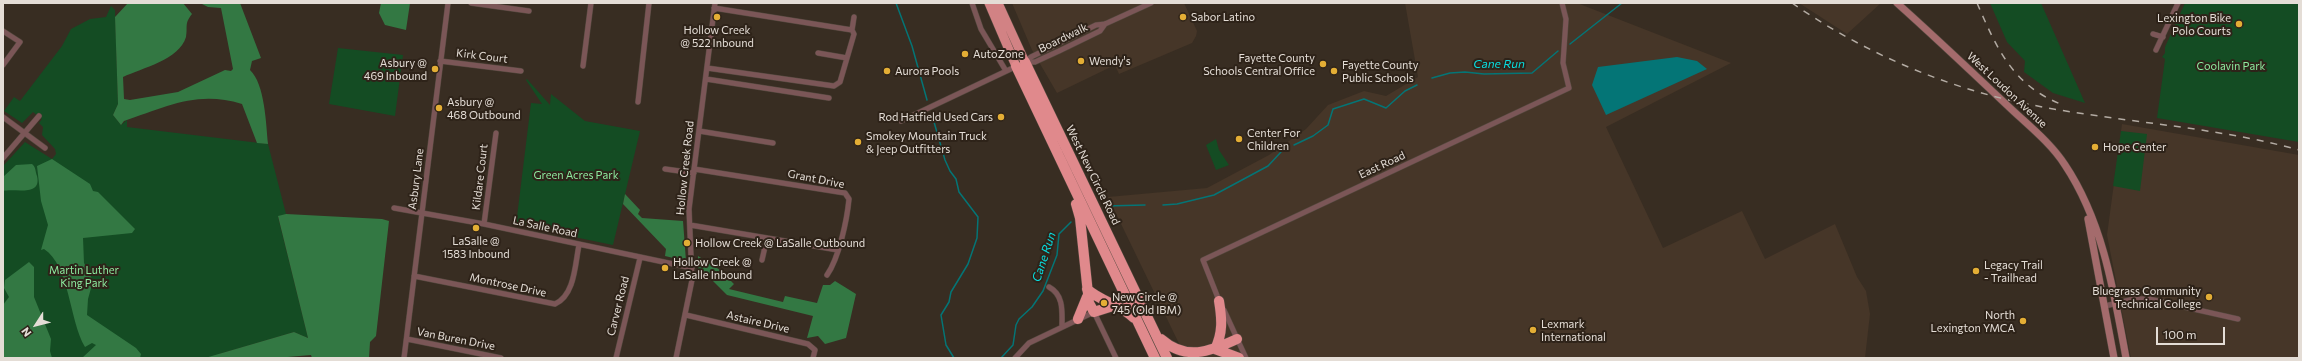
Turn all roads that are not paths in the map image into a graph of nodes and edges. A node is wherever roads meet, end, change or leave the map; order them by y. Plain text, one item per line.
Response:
1 (448, 3) edge
2 (471, 3) edge
3 (591, 3) edge
4 (649, 3) edge
5 (972, 3) edge
6 (988, 3) edge
7 (998, 3) edge
8 (1151, 3) edge
9 (1562, 3) edge
10 (1898, 3) edge
11 (2178, 3) edge
12 (715, 6) edge
13 (528, 11) dead end
14 (854, 17) dead end
15 (852, 30) junction
16 (3, 31) edge
17 (2153, 34) dead end
18 (2163, 37) junction
19 (2156, 50) dead end
20 (818, 53) dead end
21 (847, 58) junction
22 (440, 61) junction
23 (3, 64) edge
24 (1021, 64) junction
25 (583, 66) dead end
26 (707, 68) junction
27 (520, 71) dead end
28 (1006, 71) junction
29 (706, 79) junction
30 (829, 98) dead end
31 (638, 102) dead end
32 (38, 116) dead end
33 (3, 117) edge
34 (900, 121) dead end
35 (699, 131) junction
36 (24, 133) junction
37 (496, 133) dead end
38 (772, 143) dead end
39 (45, 148) dead end
40 (3, 158) edge
41 (666, 169) dead end
42 (694, 171) junction
43 (1070, 181) junction
44 (2086, 205) junction
45 (394, 208) dead end
46 (422, 212) junction
47 (484, 224) junction
48 (690, 226) junction
49 (766, 238) junction
50 (579, 245) junction
51 (838, 250) junction
52 (640, 258) junction
53 (762, 260) dead end
54 (692, 268) junction
55 (827, 274) dead end
56 (414, 276) junction
57 (1049, 287) dead end
58 (1087, 293) junction
59 (1220, 302) junction
60 (2116, 304) junction
61 (1116, 305) junction
62 (2104, 306) junction
63 (1094, 312) junction
64 (686, 315) junction
65 (1078, 319) junction
66 (2238, 319) dead end
67 (1138, 321) junction
68 (1062, 326) junction
69 (1154, 330) junction
70 (407, 339) junction
71 (1237, 339) junction
72 (1207, 354) edge
73 (1186, 356) edge
74 (404, 358) edge
75 (501, 358) edge
76 (616, 358) edge
77 (676, 358) edge
78 (813, 358) edge
79 (1015, 358) edge
80 (1116, 358) edge
81 (1155, 358) edge
82 (1167, 358) edge
83 (1239, 358) edge
84 (1246, 358) edge
85 (2114, 358) edge
86 (2126, 358) edge

1 - 22 street, Asbury Lane
2 - 13 street
3 - 25 street
4 - 31 street
5 - 28 street
6 - 24 highway, West New Circle Road
7 - 24 highway, West New Circle Road
8 - 24 street, Boardwalk
9 - 59 street, East Road
10 - 44 main road, West Loudon Avenue
11 - 18 street
12 - 15 street
12 - 26 street, Hollow Creek Road
14 - 15 street
15 - 21 street
16 - 23 street
17 - 18 street
18 - 19 street
20 - 21 street
21 - 26 street
22 - 27 street, Kirk Court
22 - 46 street, Asbury Lane
24 - 28 street, Boardwalk
24 - 43 highway, West New Circle Road
24 - 69 highway, West New Circle Road
26 - 29 street, Hollow Creek Road
28 - 34 street, Boardwalk
29 - 30 street
29 - 35 street, Hollow Creek Road
32 - 36 street
33 - 36 street
35 - 38 street
35 - 42 street, Hollow Creek Road
36 - 39 street
36 - 40 street
37 - 47 street, Kildare Court
41 - 42 street
42 - 48 street, Hollow Creek Road
42 - 51 street, Grant Drive
43 - 58 highway
43 - 67 highway, West New Circle Road
44 - 60 main road, West Loudon Avenue
44 - 62 main road, West Loudon Avenue
45 - 46 street, La Salle Road
46 - 47 street, La Salle Road
46 - 56 street, Asbury Lane
47 - 50 street, La Salle Road
48 - 49 street
48 - 54 street, Hollow Creek Road
49 - 51 street
49 - 53 street
50 - 52 street, La Salle Road
50 - 56 street, Montrose Drive
51 - 55 street
52 - 54 street, La Salle Road
52 - 76 street, Carver Road
54 - 64 street, Hollow Creek Road
56 - 70 street, Asbury Lane
57 - 68 street
58 - 61 highway
58 - 63 highway
58 - 65 highway
59 - 71 street
59 - 72 highway
60 - 62 street
60 - 66 street
60 - 86 main road, West Loudon Avenue
61 - 63 highway
61 - 67 highway
62 - 85 main road, West Loudon Avenue
63 - 65 street
63 - 80 street
64 - 77 street, Hollow Creek Road
64 - 78 street, Astaire Drive
65 - 68 street
67 - 81 highway, West New Circle Road
68 - 79 street
69 - 73 highway
69 - 82 highway, West New Circle Road
70 - 74 street, Asbury Lane
70 - 75 street, Van Buren Drive
71 - 72 highway
71 - 84 street
72 - 73 highway
72 - 83 highway

